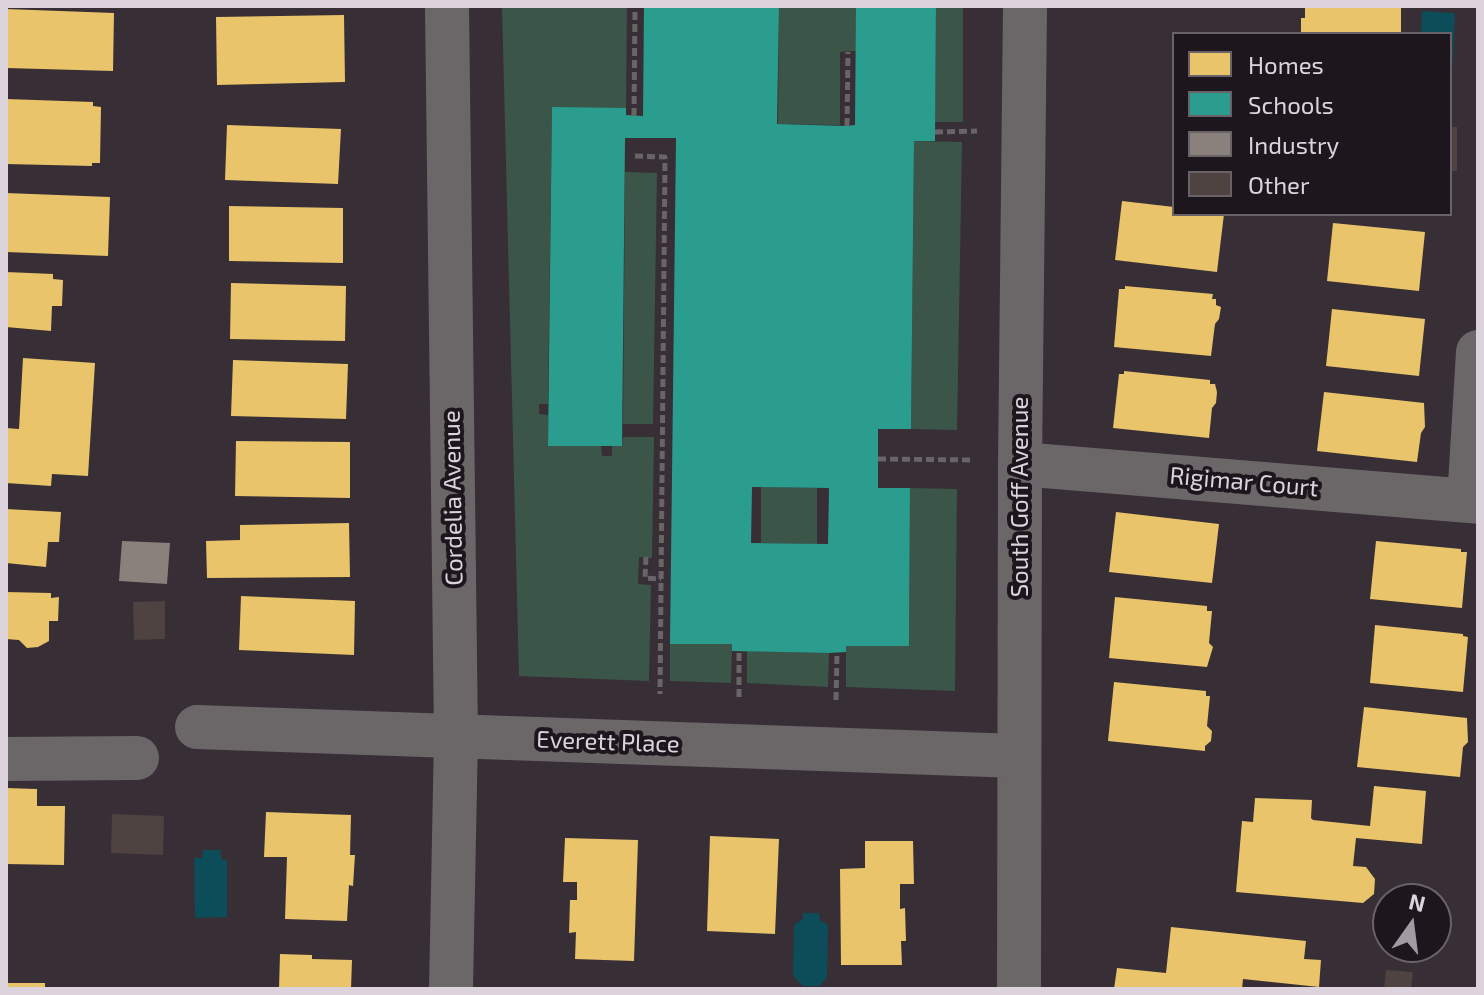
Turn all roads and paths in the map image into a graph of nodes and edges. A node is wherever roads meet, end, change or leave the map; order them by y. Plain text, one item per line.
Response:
1 (447, 6) edge
2 (635, 6) edge
3 (1025, 6) edge
4 (848, 52) dead end
5 (634, 116) dead end
6 (847, 126) dead end
7 (977, 131) dead end
8 (935, 132) dead end
9 (635, 156) dead end
10 (1478, 352) edge
11 (878, 459) dead end
12 (974, 460) dead end
13 (1020, 464) junction
14 (1474, 501) edge
15 (646, 557) dead end
16 (661, 579) junction
17 (739, 651) dead end
18 (837, 652) dead end
19 (660, 694) dead end
20 (739, 697) dead end
21 (836, 700) dead end
22 (197, 727) dead end
23 (456, 736) junction
24 (1018, 756) junction
25 (137, 758) dead end
26 (6, 759) edge
27 (451, 989) edge
28 (1019, 989) edge

1 - 23 street, Cordelia Avenue
2 - 5 path
3 - 13 street, South Goff Avenue
4 - 6 path
7 - 8 path
9 - 16 path
10 - 14 street, Rigimar Court
11 - 12 path
13 - 14 street, Rigimar Court
13 - 24 street, South Goff Avenue
15 - 16 path
16 - 19 path
17 - 20 path
18 - 21 path
22 - 23 street, Everett Place
23 - 24 street, Everett Place
23 - 27 street, Cordelia Avenue
24 - 28 street, South Goff Avenue
25 - 26 street

